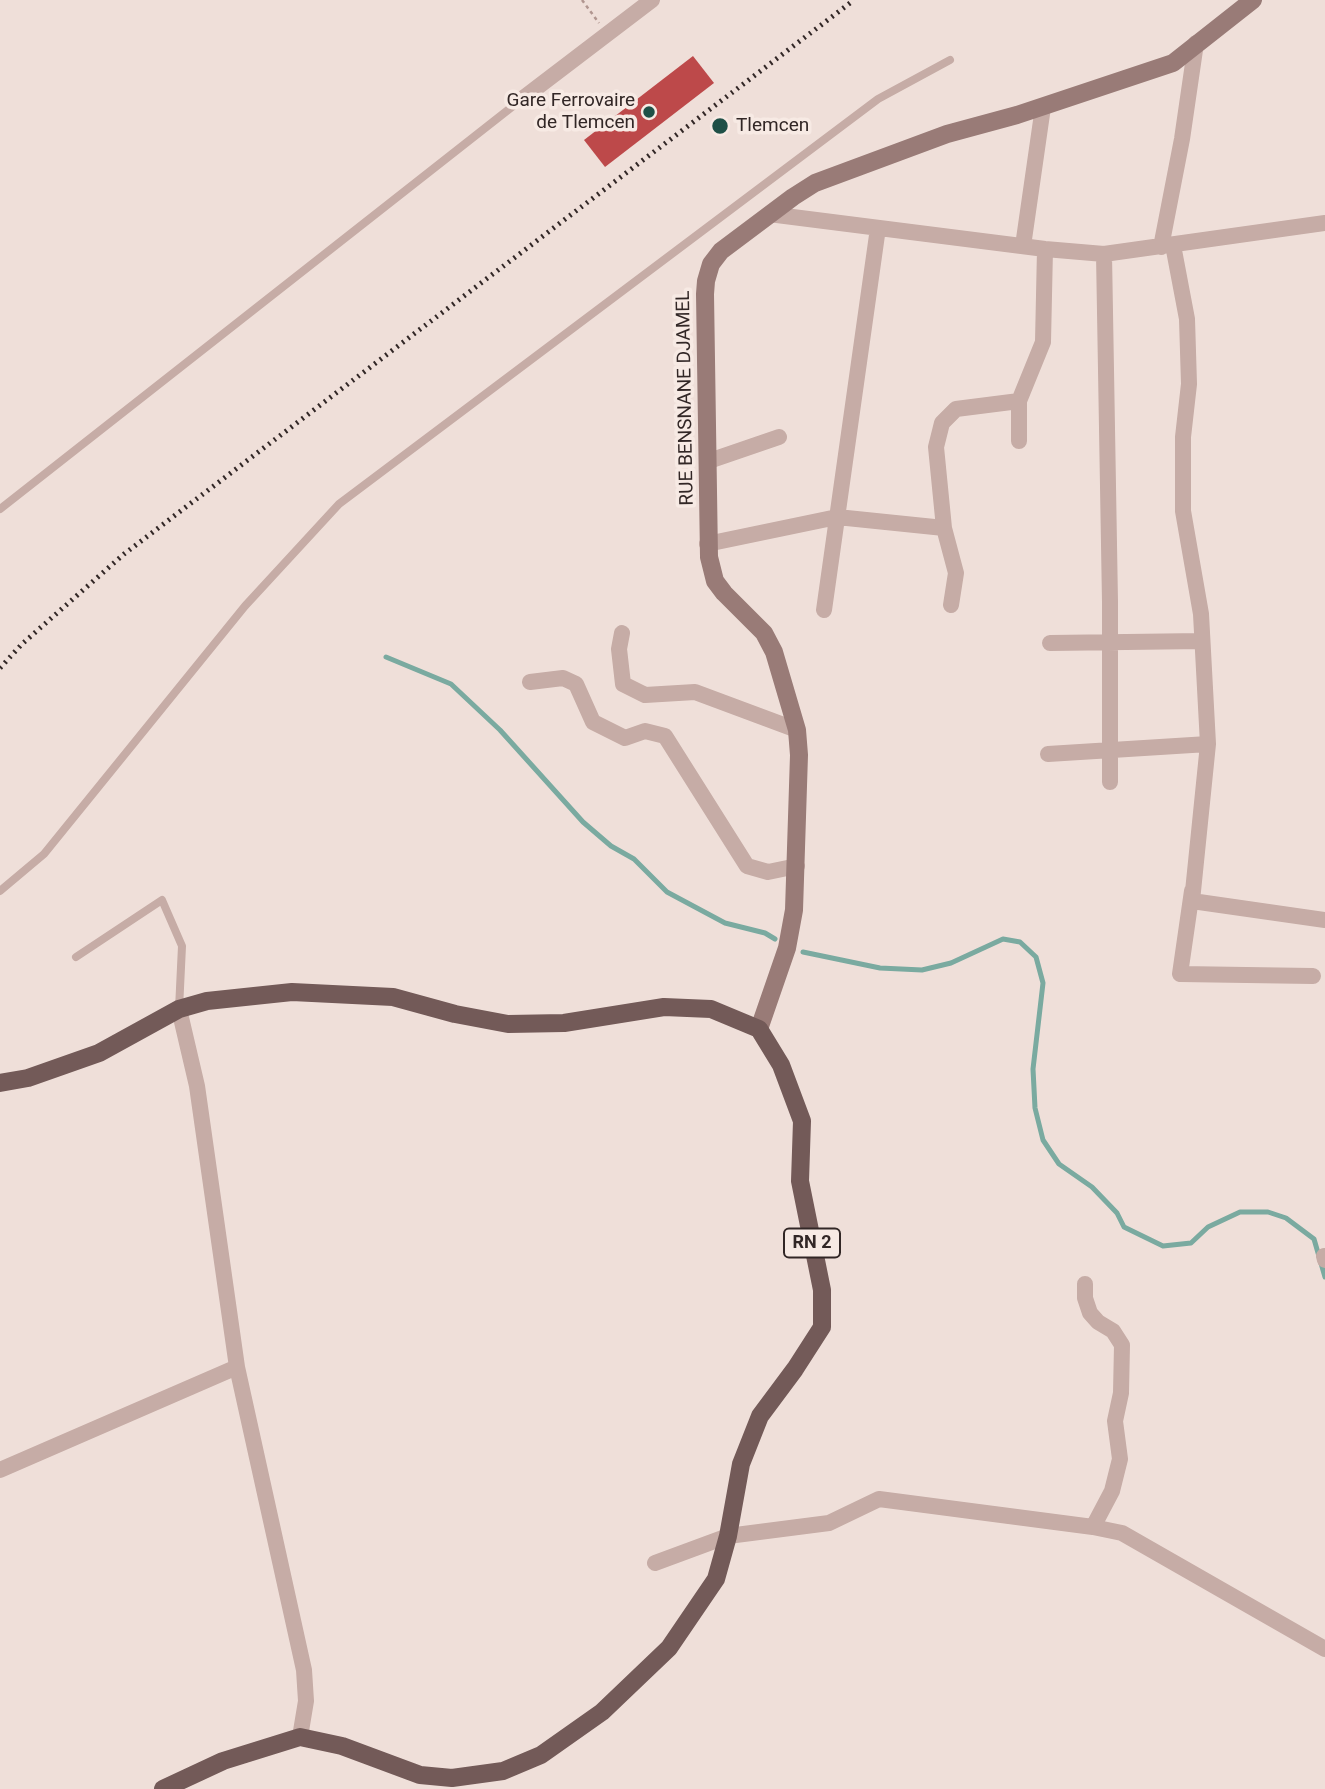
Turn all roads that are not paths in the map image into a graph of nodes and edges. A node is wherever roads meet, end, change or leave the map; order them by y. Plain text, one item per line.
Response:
1 (652, 0) edge
2 (1253, 0) edge
3 (1196, 44) junction
4 (950, 60) dead end
5 (522, 99) joint
6 (1043, 107) junction
7 (769, 214) junction
8 (1325, 223) edge
9 (878, 228) junction
10 (1023, 246) junction
11 (1167, 246) junction
12 (1045, 249) junction
13 (1104, 254) junction
14 (1019, 401) junction
15 (779, 437) dead end
16 (1019, 441) dead end
17 (709, 461) junction
18 (0, 509) edge
19 (837, 517) junction
20 (944, 528) junction
21 (708, 544) junction
22 (951, 605) dead end
23 (824, 610) dead end
24 (622, 633) dead end
25 (1202, 641) junction
26 (1050, 643) dead end
27 (1110, 643) junction
28 (530, 682) dead end
29 (797, 730) junction
30 (1208, 744) junction
31 (1110, 751) junction
32 (1048, 754) dead end
33 (1110, 782) dead end
34 (797, 866) junction
35 (1193, 882) junction
36 (0, 891) edge
37 (1325, 920) edge
38 (76, 957) dead end
39 (1313, 976) dead end
40 (179, 1009) junction
41 (759, 1029) junction
42 (0, 1083) edge
43 (1085, 1284) dead end
44 (237, 1367) junction
45 (0, 1470) edge
46 (1093, 1527) junction
47 (728, 1536) junction
48 (655, 1563) dead end
49 (1325, 1649) edge
50 (300, 1737) junction
51 (163, 1789) edge

1 - 5 street
2 - 3 main road, RUE BENSNANE DJAMEL
3 - 6 main road, RUE BENSNANE DJAMEL
3 - 11 street
4 - 36 lane
5 - 18 lane
6 - 7 main road, RUE BENSNANE DJAMEL
6 - 10 street
7 - 9 street
7 - 17 main road, RUE BENSNANE DJAMEL
8 - 11 street
9 - 10 street
9 - 19 street
10 - 12 street
11 - 13 street
11 - 25 street
12 - 13 street
12 - 14 street
13 - 27 street
14 - 16 street
14 - 20 street
15 - 17 street
17 - 21 main road, RUE BENSNANE DJAMEL
19 - 20 street
19 - 21 street
19 - 23 street
20 - 22 street
21 - 29 main road, RUE BENSNANE DJAMEL
24 - 29 street
25 - 27 street
25 - 30 street
26 - 27 street
27 - 31 street
28 - 34 street
29 - 34 main road, RUE BENSNANE DJAMEL
30 - 31 street
30 - 35 street
31 - 32 street
31 - 33 street
34 - 41 main road, RUE BENSNANE DJAMEL
35 - 37 street
35 - 39 street
38 - 40 lane
40 - 41 main road
40 - 42 main road
40 - 44 street
41 - 47 main road, RN 2
43 - 46 street
44 - 45 street
44 - 50 street
46 - 47 street
46 - 49 street
47 - 48 street
47 - 50 main road, RN 2
50 - 51 main road, RN 2

